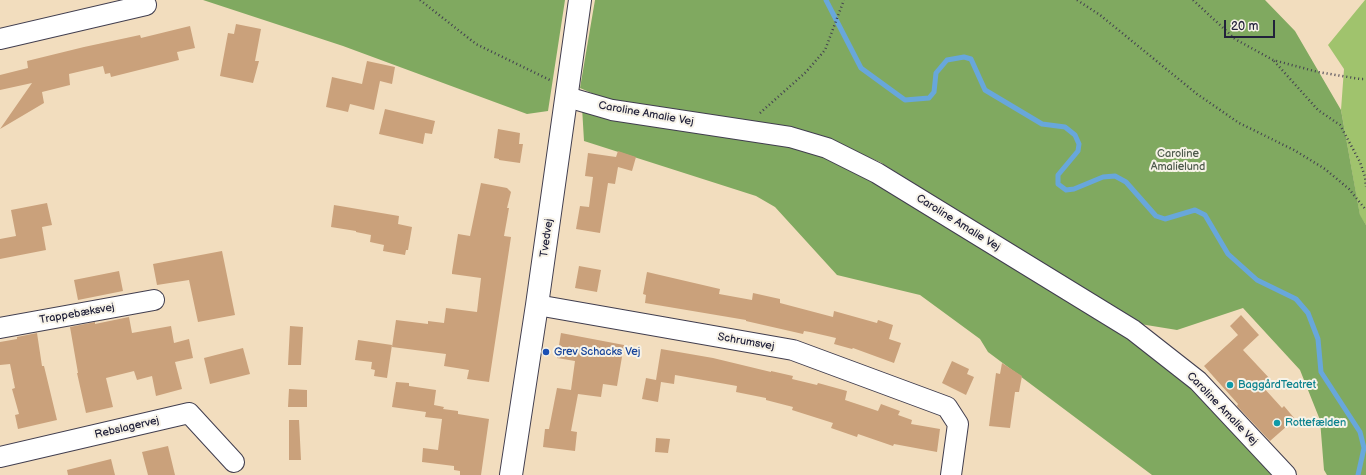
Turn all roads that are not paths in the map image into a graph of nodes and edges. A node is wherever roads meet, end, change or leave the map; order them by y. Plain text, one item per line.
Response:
1 (580, 0) edge
2 (146, 5) dead end
3 (0, 40) edge
4 (568, 93) junction
5 (154, 300) dead end
6 (537, 305) junction
7 (0, 328) edge
8 (0, 457) edge
9 (234, 462) dead end
10 (511, 475) edge
11 (951, 475) edge
12 (1286, 475) edge

1 - 4 street, Tvedvej
2 - 3 street
4 - 6 street, Tvedvej
4 - 12 street, Caroline Amalie Vej
5 - 7 street, Trappebæksvej
6 - 10 street, Tvedvej
6 - 11 street, Schrumsvej
8 - 9 street, Rebslagervej

